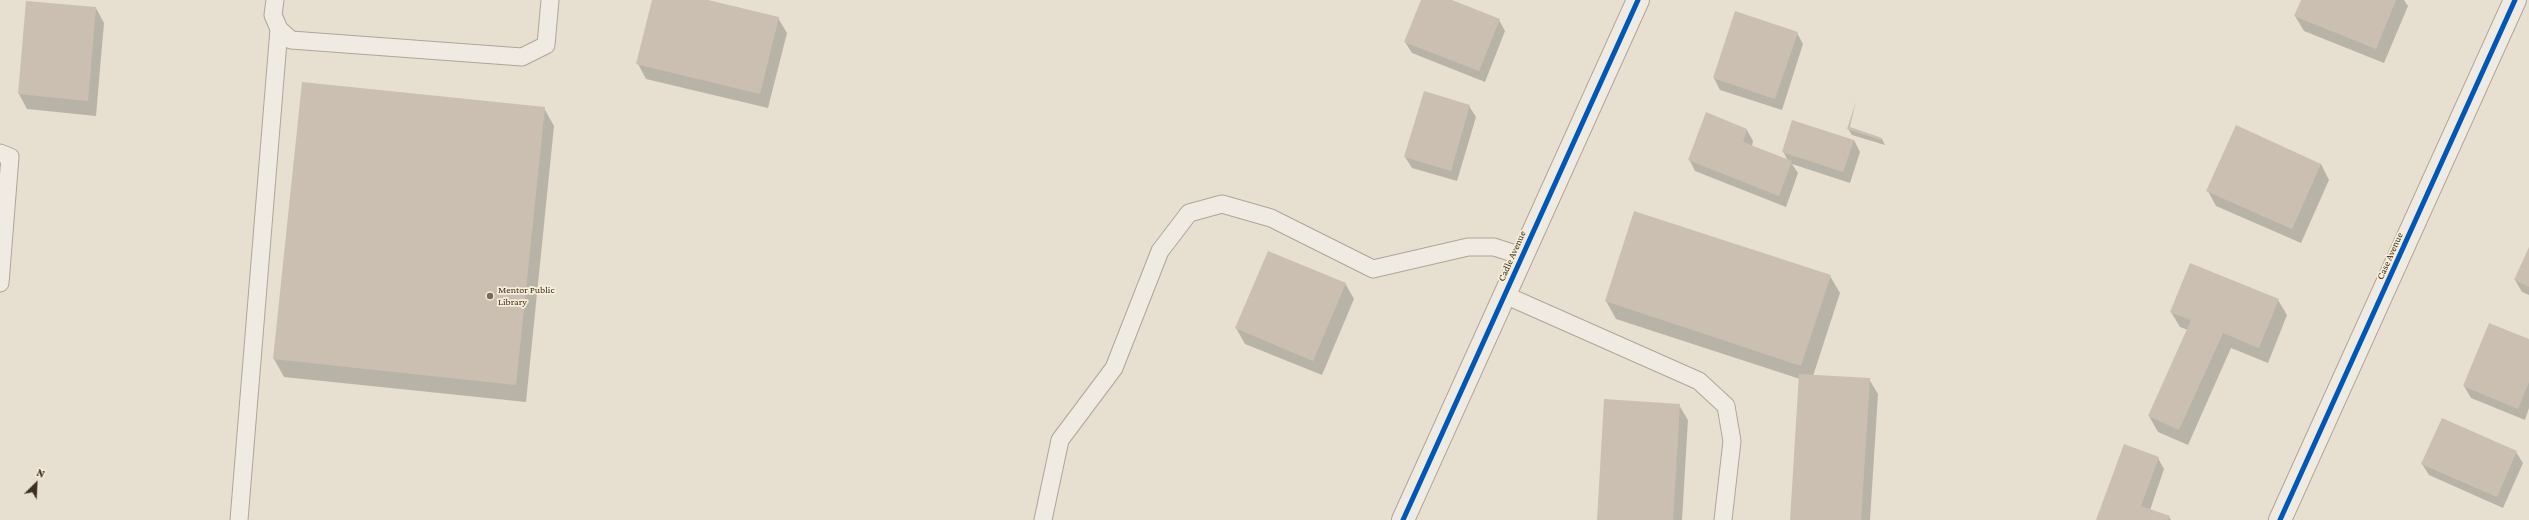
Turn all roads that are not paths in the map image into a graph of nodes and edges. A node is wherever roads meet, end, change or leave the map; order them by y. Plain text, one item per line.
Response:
1 (275, 0) edge
2 (550, 0) edge
3 (1638, 0) edge
4 (2515, 0) edge
5 (279, 29) junction
6 (0, 153) edge
7 (1522, 256) junction
8 (0, 283) edge
9 (1505, 295) junction
10 (239, 520) edge
11 (1043, 520) edge
12 (1403, 520) edge
13 (1724, 520) edge
14 (2280, 520) edge

1 - 5 lane
2 - 5 lane
3 - 7 street, Cadle Avenue
4 - 14 street, Case Avenue
5 - 10 lane
6 - 8 lane
7 - 9 street, Cadle Avenue
7 - 11 lane
9 - 12 street, Cadle Avenue
9 - 13 lane

